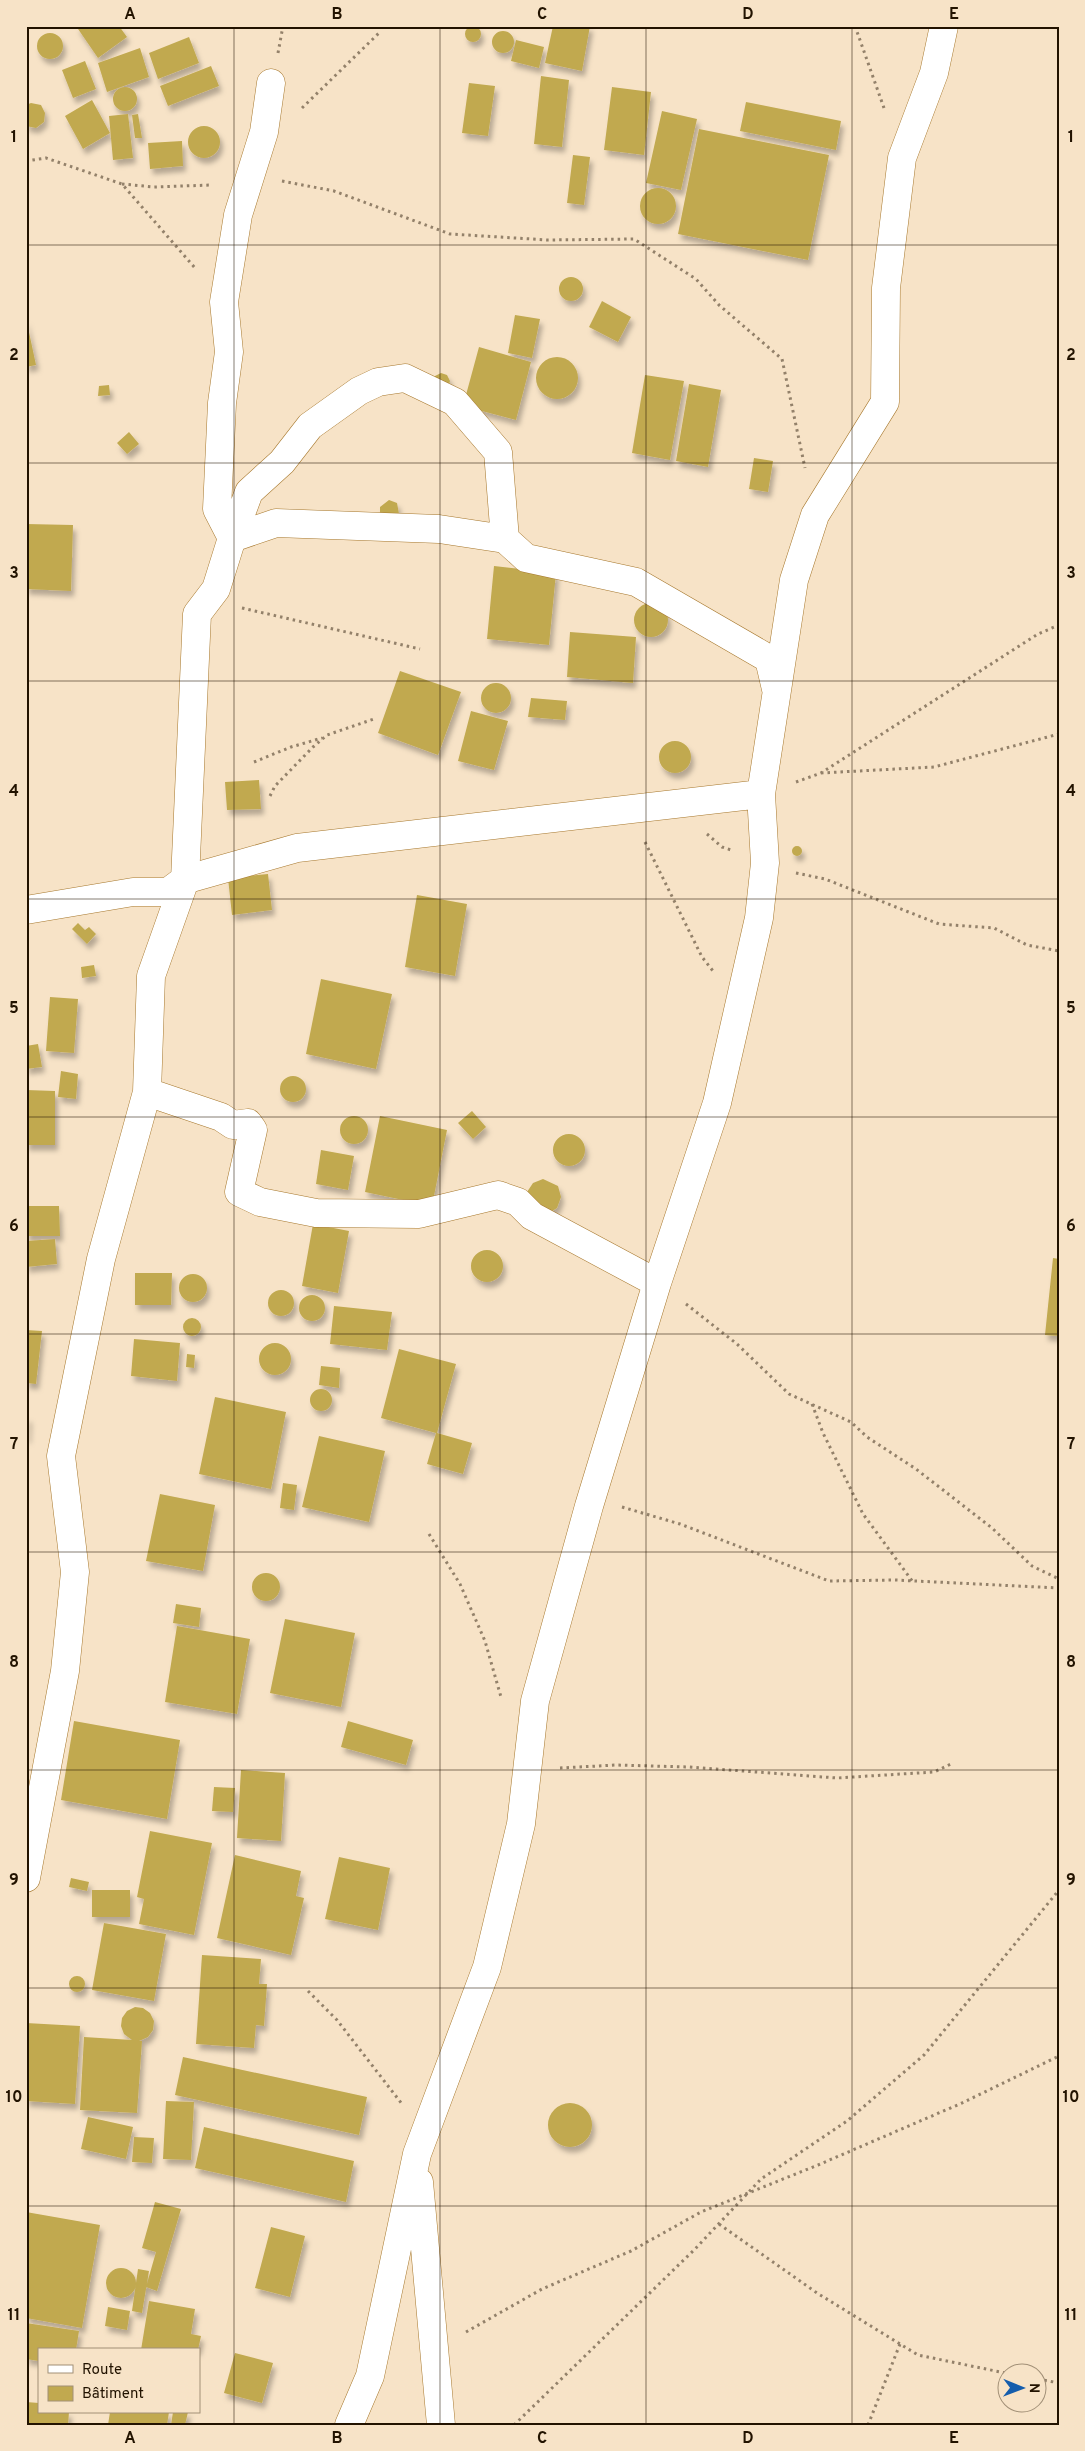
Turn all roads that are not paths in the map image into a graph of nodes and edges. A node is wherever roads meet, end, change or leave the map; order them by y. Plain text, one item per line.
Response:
1 (944, 26) edge
2 (271, 82) dead end
3 (232, 538) junction
4 (505, 539) junction
5 (776, 692) junction
6 (761, 794) junction
7 (185, 880) junction
8 (26, 910) edge
9 (147, 1092) junction
10 (657, 1283) junction
11 (26, 1878) edge
12 (421, 2144) junction
13 (349, 2425) edge
14 (441, 2425) edge

1 - 5 street
2 - 3 street
3 - 4 street
3 - 4 street
3 - 7 street
4 - 5 street
5 - 6 street
6 - 7 street
6 - 10 street
7 - 8 street
7 - 9 street
9 - 10 street
9 - 11 street
10 - 12 street
12 - 13 street
12 - 14 street

